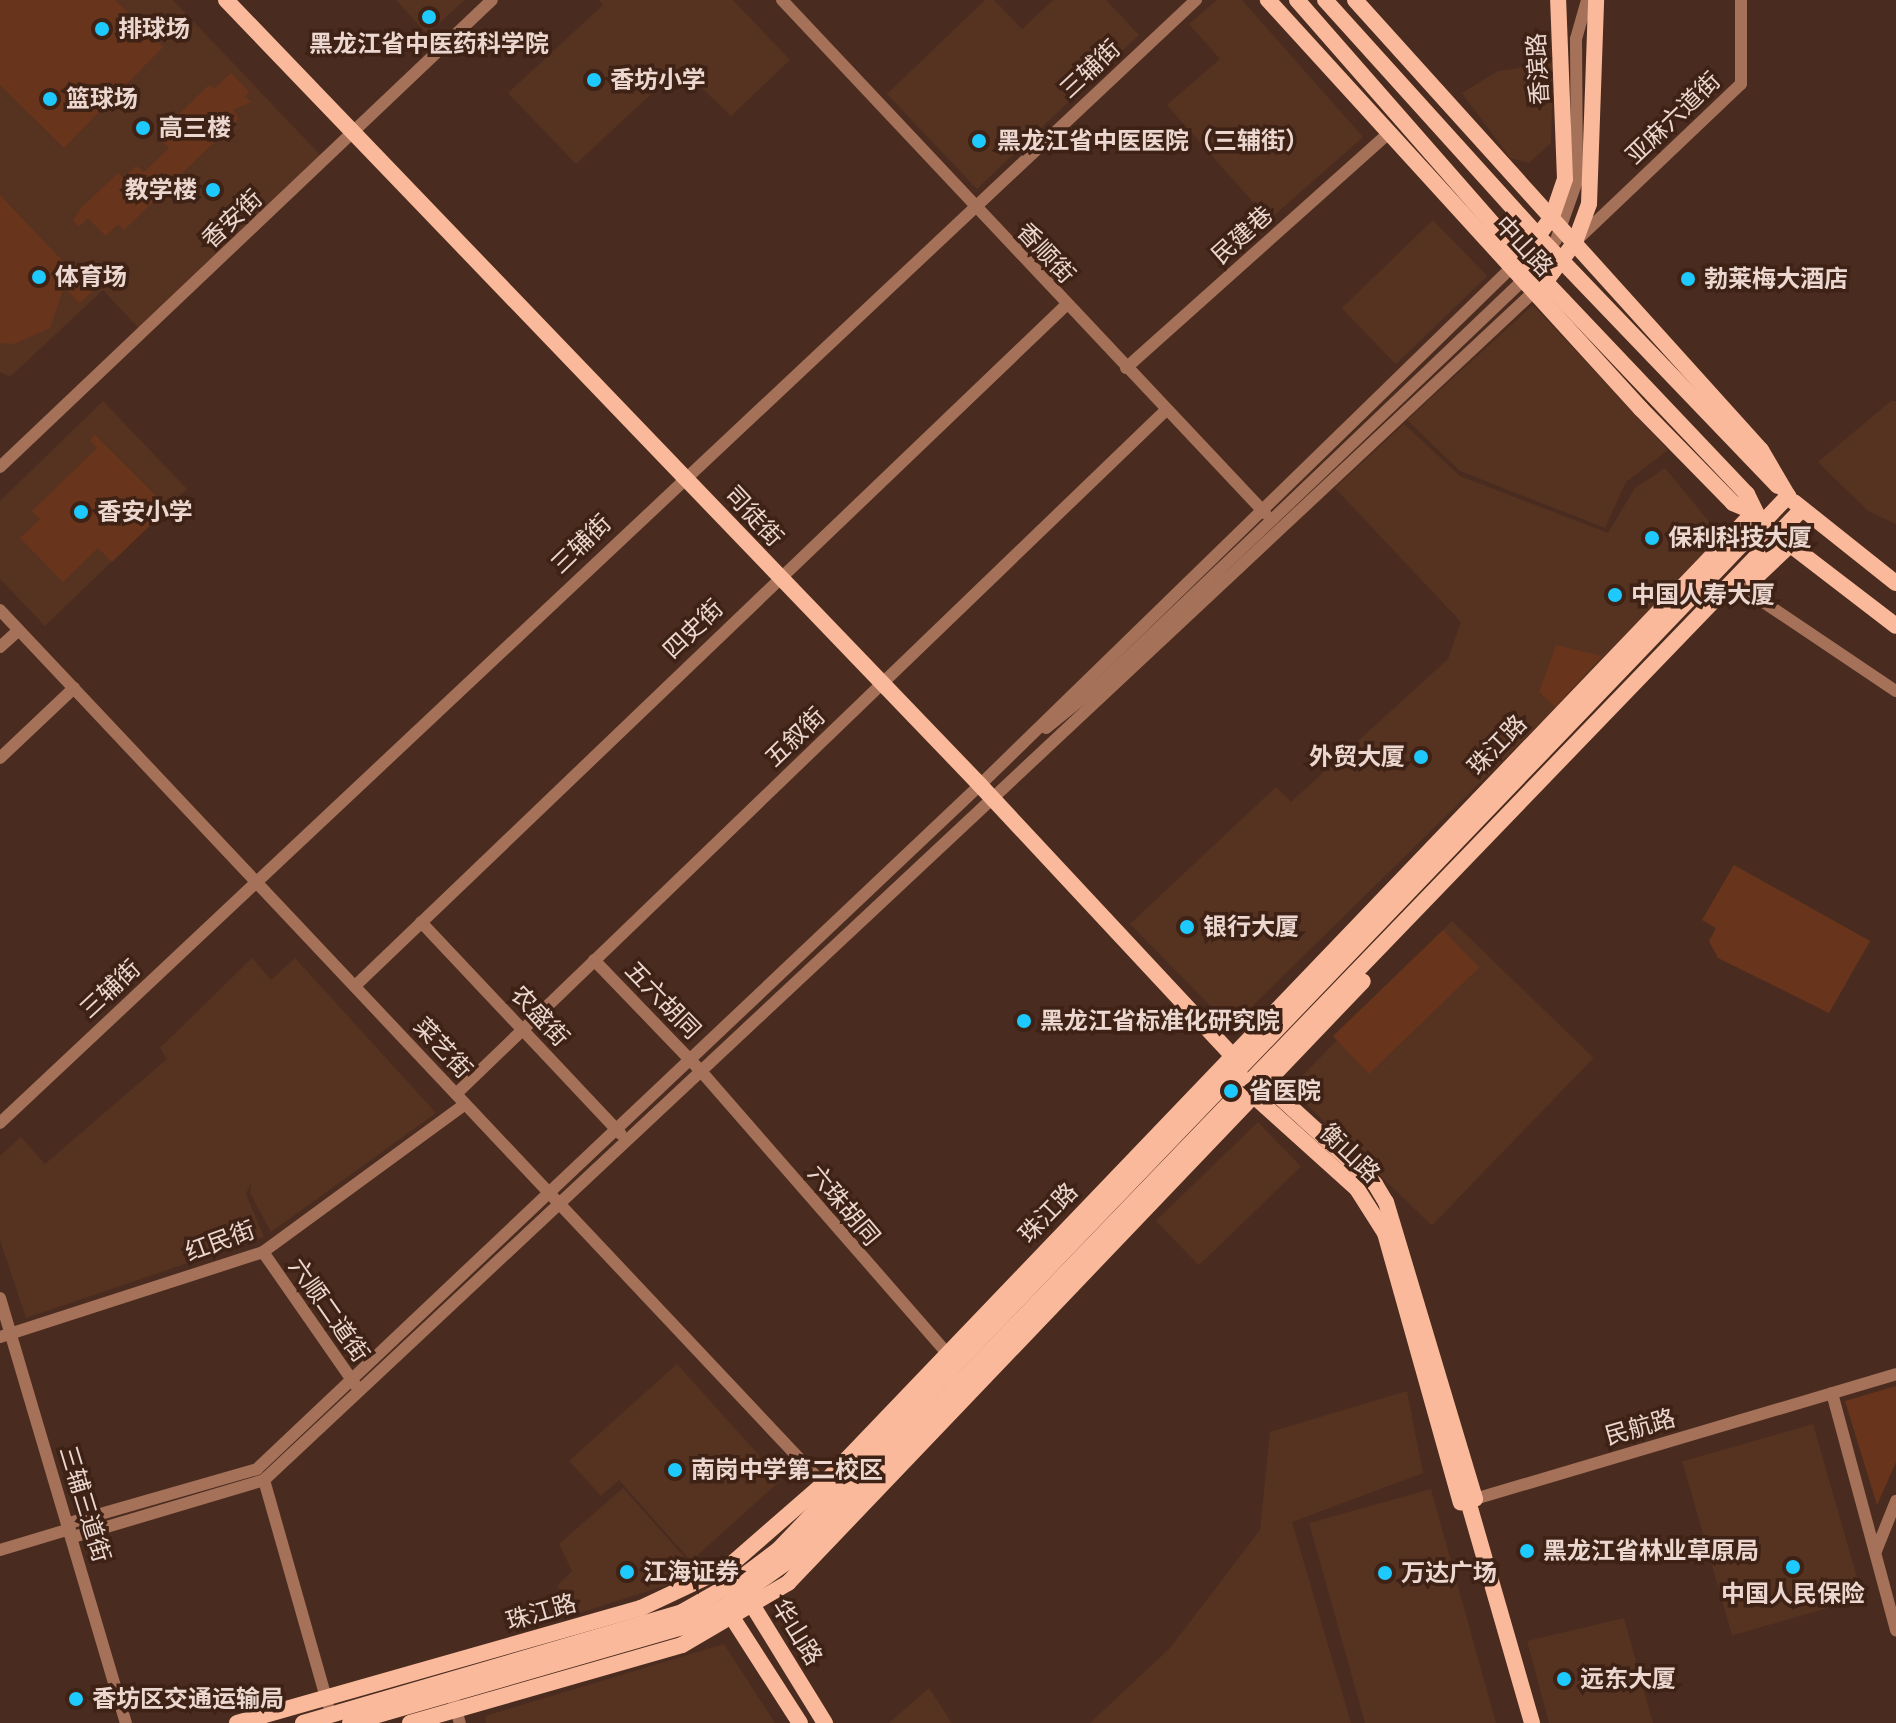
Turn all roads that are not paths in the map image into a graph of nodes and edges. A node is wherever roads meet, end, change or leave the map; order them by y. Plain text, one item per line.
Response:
1 (226, 0) edge
2 (492, 0) edge
3 (782, 0) edge
4 (1196, 0) edge
5 (1268, 0) edge
6 (1297, 0) edge
7 (1325, 0) edge
8 (1355, 0) edge
9 (1558, 0) edge
10 (1576, 0) edge
11 (1587, 0) edge
12 (1596, 0) edge
13 (1741, 0) edge
14 (1576, 39) junction
15 (1367, 46) junction
16 (1343, 49) junction
17 (1401, 50) junction
18 (1411, 94) junction
19 (1354, 96) junction
20 (356, 130) junction
21 (1388, 134) junction
22 (974, 207) junction
23 (1552, 217) junction
24 (1539, 237) junction
25 (1575, 242) junction
26 (1517, 262) junction
27 (1562, 262) junction
28 (1540, 287) junction
29 (1065, 306) junction
30 (1126, 368) junction
31 (1165, 411) junction
32 (0, 467) edge
33 (684, 476) junction
34 (1788, 496) junction
35 (1261, 510) junction
36 (1801, 510) junction
37 (1760, 518) junction
38 (1283, 532) junction
39 (1785, 541) junction
40 (779, 577) junction
41 (1896, 583) edge
42 (1744, 589) junction
43 (0, 610) edge
44 (1896, 626) edge
45 (19, 630) junction
46 (0, 647) edge
47 (881, 685) junction
48 (74, 688) junction
49 (1896, 691) edge
50 (0, 758) edge
51 (995, 769) junction
52 (980, 785) junction
53 (990, 800) junction
54 (256, 882) junction
55 (421, 922) junction
56 (594, 960) junction
57 (355, 986) junction
58 (523, 1029) junction
59 (689, 1059) junction
60 (1236, 1063) junction
61 (700, 1070) junction
62 (1255, 1086) junction
63 (461, 1099) junction
64 (0, 1123) edge
65 (616, 1129) junction
66 (626, 1139) junction
67 (549, 1192) junction
68 (559, 1203) junction
69 (263, 1252) junction
70 (0, 1298) edge
71 (5, 1335) edge
72 (952, 1360) junction
73 (1896, 1374) edge
74 (351, 1380) junction
75 (360, 1392) junction
76 (1832, 1393) junction
77 (264, 1480) junction
78 (839, 1500) junction
79 (1468, 1501) junction
80 (1896, 1501) edge
81 (71, 1530) junction
82 (0, 1550) edge
83 (1876, 1551) junction
84 (741, 1587) junction
85 (721, 1600) junction
86 (1896, 1631) edge
87 (326, 1698) junction
88 (456, 1709) edge
89 (331, 1715) junction
90 (126, 1723) edge
91 (237, 1723) edge
92 (303, 1723) edge
93 (350, 1723) edge
94 (410, 1723) edge
95 (800, 1723) edge
96 (825, 1723) edge
97 (1532, 1723) edge

1 - 20 main road, 司徒街
2 - 20 street, 香安街
3 - 22 street, 香顺街
4 - 22 street, 三辅街
5 - 19 main road, 中山路
6 - 16 main road, 中山路
7 - 15 main road, 中山路
8 - 17 main road
9 - 23 main road, 香滨路
10 - 14 street
11 - 14 street
12 - 25 main road
13 - 25 street, 亚麻六道街
14 - 51 street
15 - 17 main road
15 - 18 main road, 中山路
16 - 19 main road
16 - 26 main road, 中山路
17 - 18 main road
17 - 23 main road
18 - 24 main road, 中山路
19 - 21 main road, 中山路
20 - 32 street, 香安街
20 - 33 main road, 司徒街
21 - 26 main road, 中山路
21 - 30 street, 民建巷
22 - 29 street, 香顺街
22 - 33 street, 三辅街
23 - 24 main road, 香滨路
23 - 25 main road
24 - 26 main road, 香滨路
24 - 27 main road, 中山路
25 - 27 main road
25 - 34 main road
26 - 28 main road, 中山路
26 - 35 street
27 - 28 main road
27 - 34 main road, 中山路
28 - 37 main road, 中山路
28 - 38 street
29 - 30 street, 香顺街
29 - 40 street, 四史街
30 - 31 street, 香顺街
31 - 35 street, 香顺街
31 - 47 street, 五叙街
33 - 40 main road, 司徒街
33 - 54 street, 三辅街
34 - 36 main road, 中山路
34 - 37 main road, 珠江路
35 - 38 street, 香顺街
35 - 51 street
36 - 39 main road, 珠江路
36 - 41 main road, 中山路
37 - 39 main road, 中山路
37 - 60 main road, 珠江路
38 - 53 street
39 - 42 main road, 珠江路
39 - 44 main road, 中山路
39 - 62 main road, 珠江路
40 - 47 main road, 司徒街
40 - 55 street, 四史街
42 - 49 street
42 - 62 main road, 珠江路
43 - 45 street, 菜艺街
45 - 46 street
45 - 48 street, 菜艺街
47 - 52 main road, 司徒街
47 - 56 street, 五叙街
48 - 50 street
48 - 54 street, 菜艺街
51 - 52 street
52 - 53 main road, 司徒街
52 - 59 street
53 - 60 main road, 司徒街
53 - 61 street
54 - 57 street, 菜艺街
54 - 64 street, 三辅街
55 - 57 street, 四史街
55 - 58 street, 农盛街
56 - 58 street, 五叙街
56 - 59 street, 五六胡同
57 - 63 street, 菜艺街
58 - 63 street, 五叙街
58 - 65 street, 农盛街
59 - 61 street, 五六胡同
59 - 65 street
60 - 62 main road, 衡山路
60 - 72 main road, 珠江路
61 - 66 street
61 - 72 street, 六珠胡同
62 - 78 main road, 珠江路
62 - 79 main road, 衡山路
63 - 67 street, 菜艺街
63 - 69 street, 红民街
65 - 66 street, 农盛街
65 - 67 street
66 - 68 street
67 - 68 street, 菜艺街
67 - 74 street
68 - 75 street
68 - 78 street, 菜艺街
69 - 71 street, 红民街
69 - 74 street, 六顺二道街
70 - 71 street, 三辅三道街
71 - 81 street, 三辅三道街
72 - 78 main road, 珠江路
73 - 76 street, 民航路
74 - 75 street, 六顺二道街
74 - 81 street
75 - 77 street
76 - 79 street, 民航路
76 - 83 street
77 - 81 street
77 - 87 street
78 - 84 main road, 珠江路
78 - 84 main road, 珠江路
79 - 97 main road, 衡山路
80 - 83 street
81 - 82 street
81 - 90 street, 三辅三道街
83 - 86 street
84 - 85 main road, 珠江路
84 - 85 main road, 珠江路
84 - 96 main road, 华山路
85 - 87 main road, 珠江路
85 - 88 main road, 珠江路
85 - 89 main road, 珠江路
85 - 95 main road, 华山路
87 - 89 street
87 - 91 main road, 珠江路
88 - 93 main road, 珠江路
88 - 94 main road, 珠江路
89 - 92 main road, 珠江路

